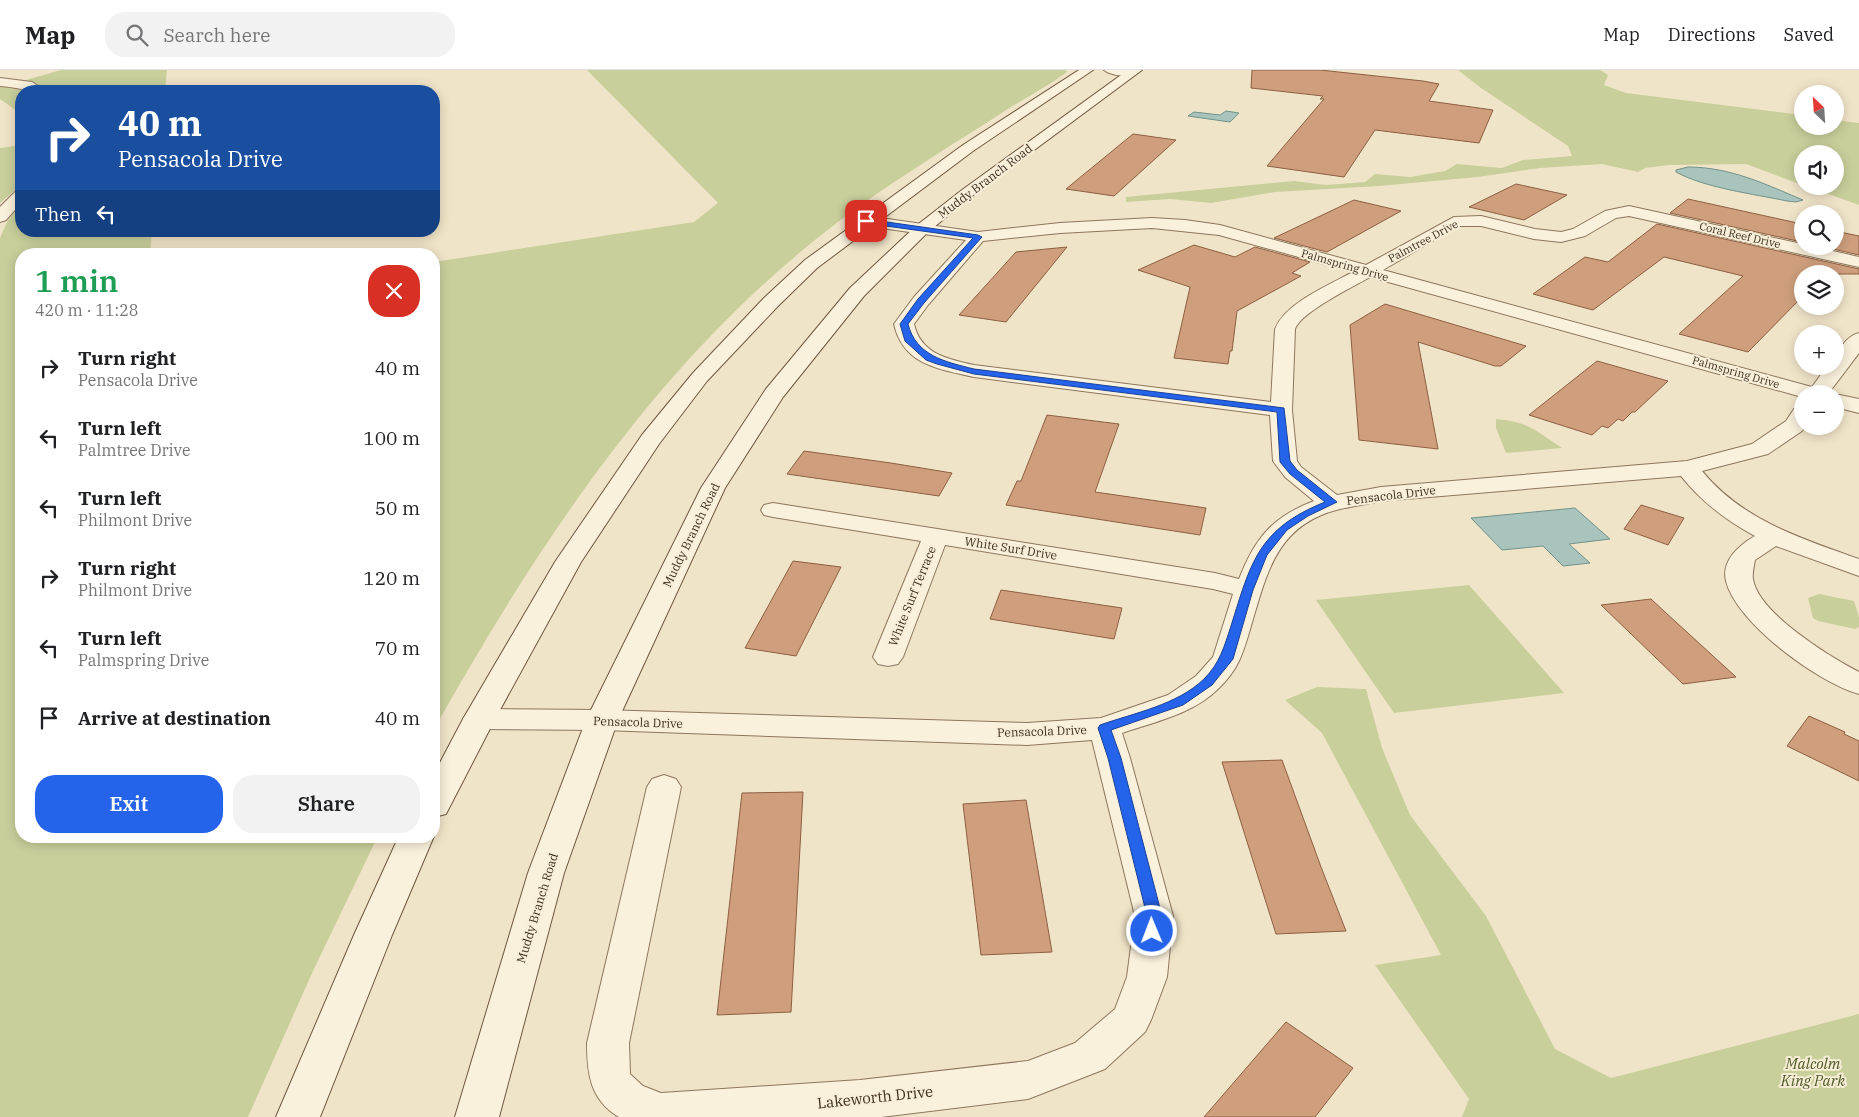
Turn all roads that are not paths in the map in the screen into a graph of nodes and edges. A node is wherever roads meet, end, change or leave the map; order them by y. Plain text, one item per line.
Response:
1 (1087, 70) edge
2 (1126, 71) edge
3 (0, 82) edge
4 (28, 85) edge
5 (15, 201) edge
6 (1620, 211) joint
7 (0, 217) edge
8 (866, 221) junction
9 (922, 229) junction
10 (978, 237) junction
11 (1859, 262) edge
12 (1368, 271) junction
13 (1859, 339) edge
14 (1844, 360) edge
15 (1844, 369) edge
16 (1859, 373) edge
17 (1832, 375) edge
18 (1823, 385) edge
19 (1794, 388) edge
20 (1844, 402) edge
21 (1859, 406) edge
22 (1281, 410) junction
23 (1794, 426) edge
24 (1687, 468) junction
25 (1332, 502) junction
26 (773, 510) dead end
27 (936, 536) junction
28 (1774, 536) junction
29 (1859, 568) edge
30 (1248, 590) junction
31 (888, 657) dead end
32 (1859, 684) edge
33 (479, 719) junction
34 (602, 720) junction
35 (1104, 728) junction
36 (664, 787) dead end
37 (440, 794) edge
38 (415, 843) edge
39 (298, 1117) edge
40 (477, 1117) edge

1 - 8 street
2 - 9 street, Muddy Branch Road
3 - 4 street
5 - 7 street
6 - 11 street, Coral Reef Drive
6 - 12 street, Palmtree Drive
8 - 9 street, Palmspring Drive
8 - 33 street
9 - 10 street, Palmspring Drive
9 - 34 street, Muddy Branch Road
10 - 12 street, Palmspring Drive
10 - 22 street
12 - 19 street, Palmspring Drive
12 - 22 street, Palmtree Drive
13 - 14 street
15 - 16 street
17 - 18 street
20 - 21 street
22 - 25 street, Palmtree Drive
23 - 24 street, Pensacola Drive
24 - 25 street, Pensacola Drive
24 - 28 street
25 - 30 street, Pensacola Drive
26 - 27 street, White Surf Drive
27 - 30 street, White Surf Drive
27 - 31 street, White Surf Terrace
28 - 29 street
28 - 32 street
30 - 35 street, Pensacola Drive
33 - 34 street, Pensacola Drive
33 - 37 street
34 - 35 street, Pensacola Drive
34 - 40 street, Muddy Branch Road
35 - 36 street, Lakeworth Drive
38 - 39 street

